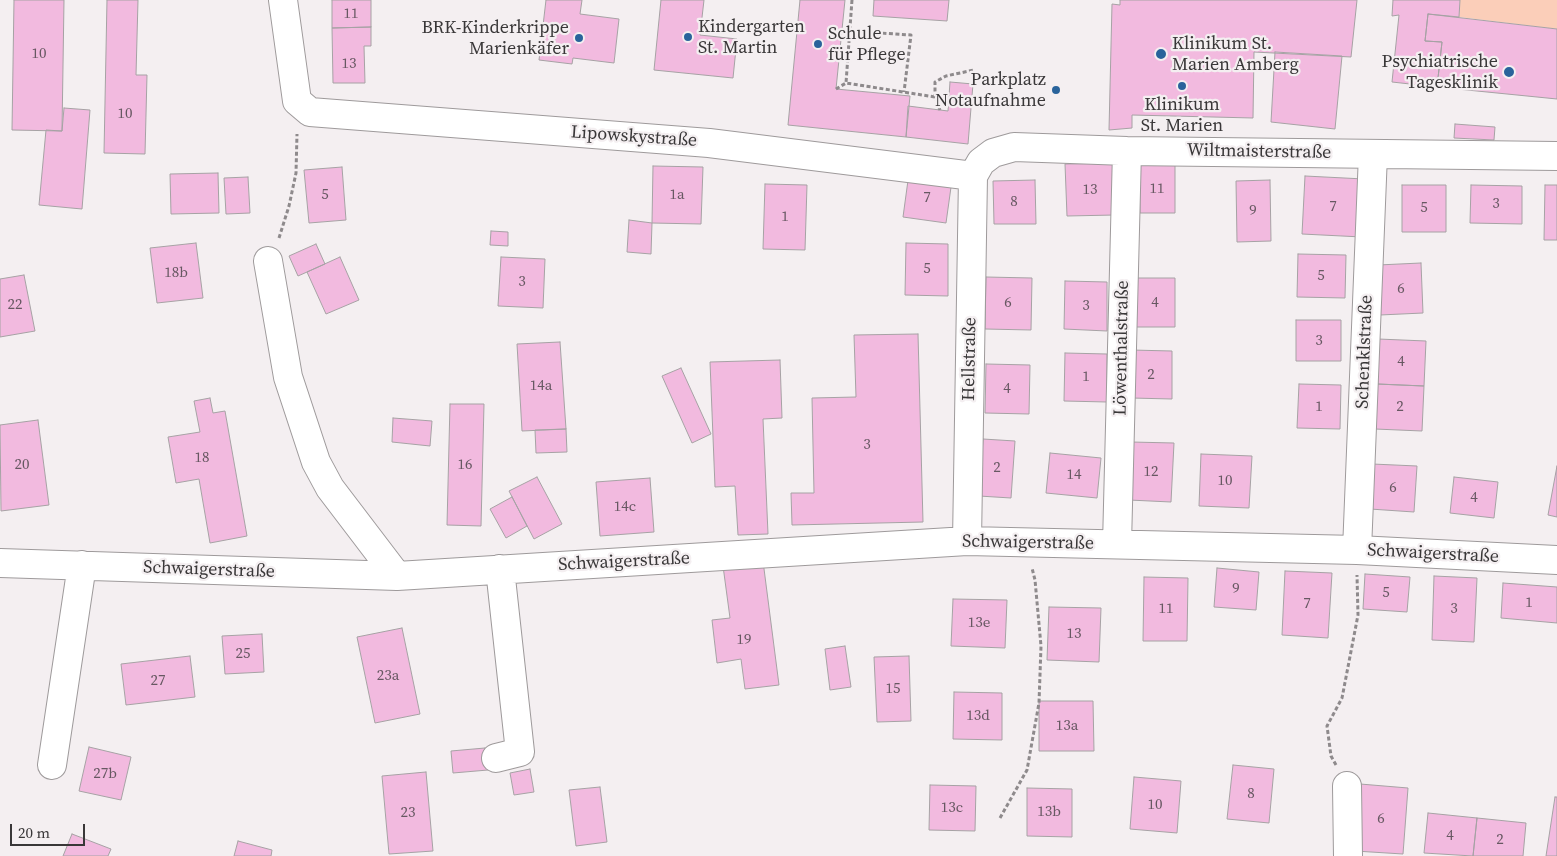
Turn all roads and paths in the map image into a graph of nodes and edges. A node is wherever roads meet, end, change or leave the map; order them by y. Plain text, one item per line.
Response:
1 (283, 0) edge
2 (852, 0) edge
3 (850, 31) junction
4 (974, 70) dead end
5 (846, 83) junction
6 (836, 89) dead end
7 (904, 92) junction
8 (934, 97) junction
9 (297, 101) junction
10 (940, 110) dead end
11 (1127, 151) junction
12 (1373, 154) junction
13 (1557, 156) edge
14 (973, 176) junction
15 (268, 261) joint
16 (967, 541) junction
17 (1024, 542) junction
18 (1117, 544) junction
19 (1356, 550) junction
20 (1557, 560) edge
21 (0, 563) edge
22 (82, 566) junction
23 (500, 569) junction
24 (396, 576) junction
25 (496, 758) dead end
26 (52, 765) dead end
27 (1347, 786) joint
28 (1000, 818) dead end
29 (1348, 856) edge

1 - 9 street
2 - 3 path
3 - 5 path
3 - 7 path
4 - 8 path
5 - 6 path
5 - 7 path
7 - 8 path
8 - 10 path
9 - 14 street, Lipowskystraße
9 - 15 path
11 - 12 street, Wiltmaisterstraße
11 - 14 street, Wiltmaisterstraße
11 - 18 street, Löwenthalstraße
12 - 13 street, Wiltmaisterstraße
12 - 19 street, Schenklstraße
14 - 16 street, Hellstraße
15 - 24 street
16 - 17 street, Schwaigerstraße
16 - 23 street, Schwaigerstraße
17 - 18 street, Schwaigerstraße
17 - 28 path
18 - 19 street, Schwaigerstraße
19 - 20 street, Schwaigerstraße
19 - 27 path
21 - 22 street, Schwaigerstraße
22 - 24 street, Schwaigerstraße
22 - 26 street
23 - 24 street, Schwaigerstraße
23 - 25 street
27 - 29 street

